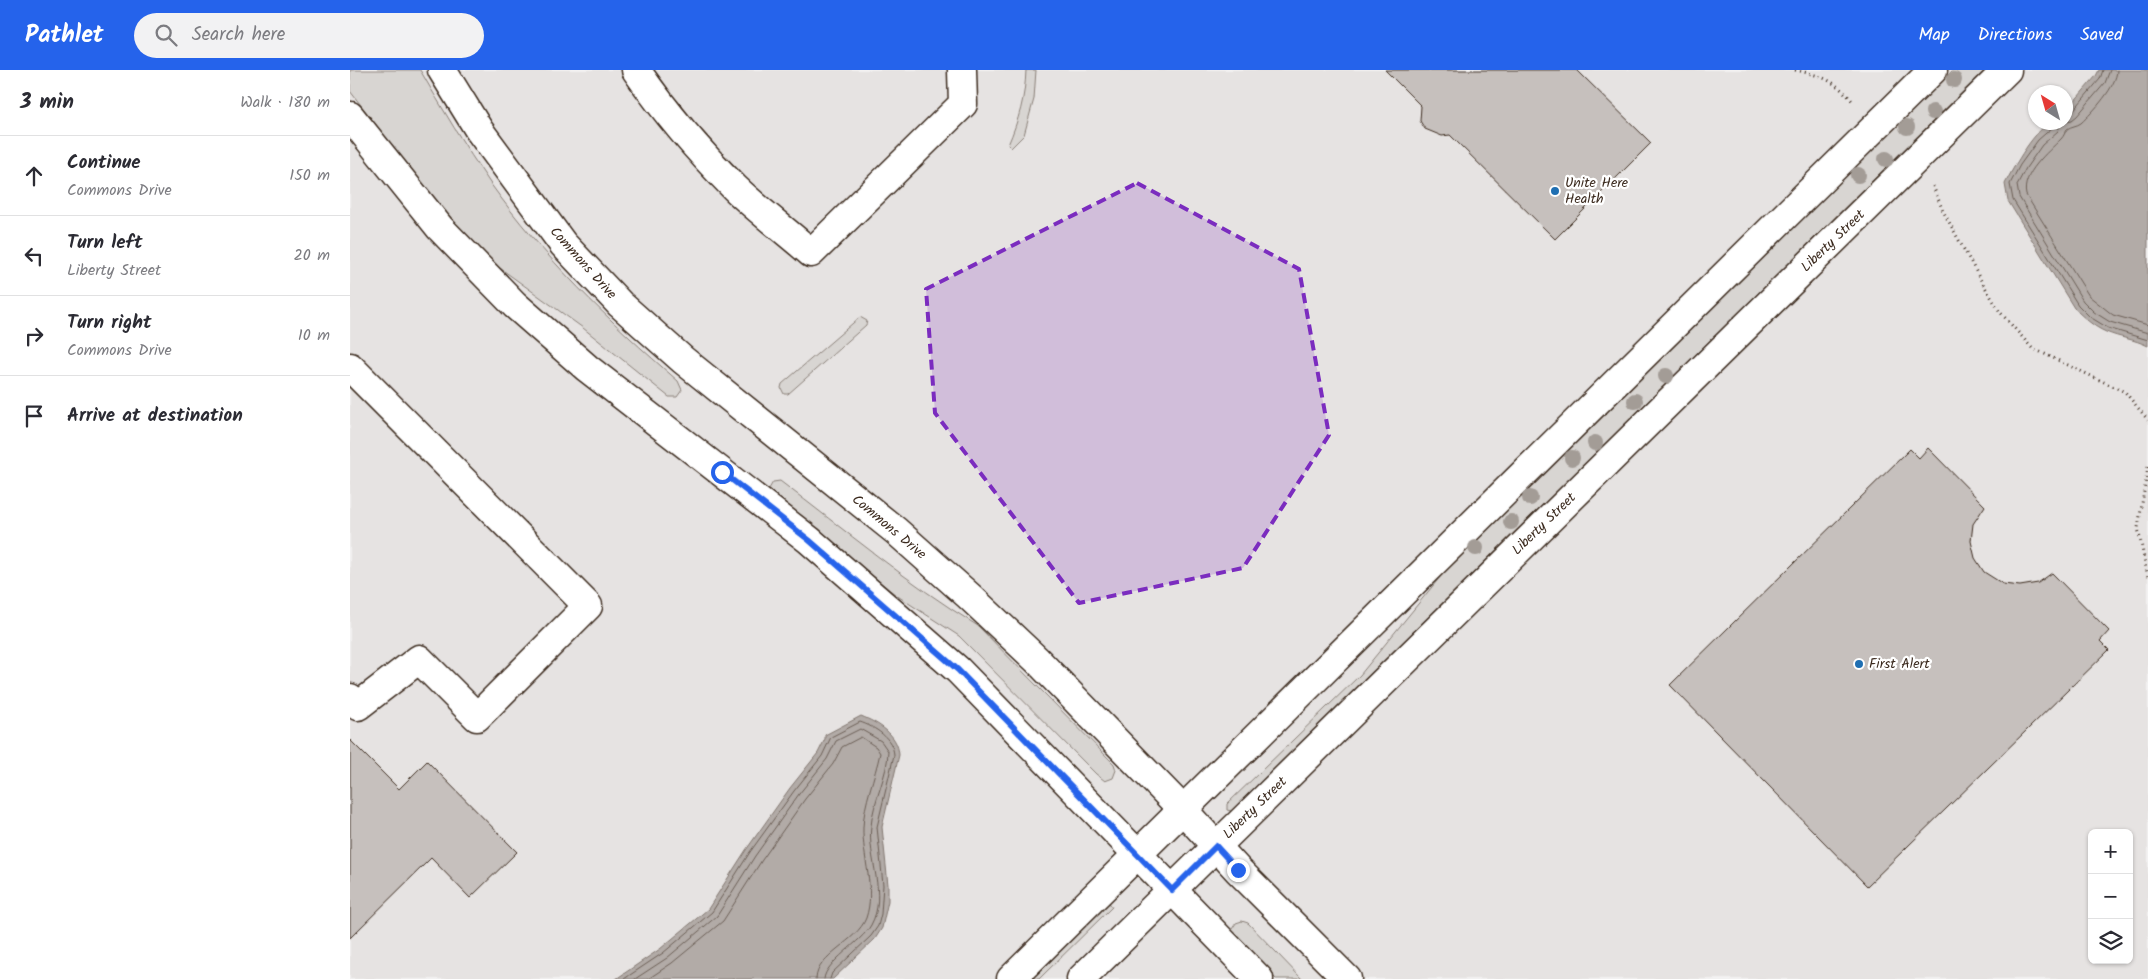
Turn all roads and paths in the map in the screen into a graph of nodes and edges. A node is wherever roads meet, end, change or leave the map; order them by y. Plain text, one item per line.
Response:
1 (442, 70) edge
2 (636, 70) edge
3 (962, 70) edge
4 (1795, 70) edge
5 (1934, 70) edge
6 (2008, 70) edge
7 (1854, 103) dead end
8 (350, 116) edge
9 (1933, 186) dead end
10 (350, 367) edge
11 (2148, 420) edge
12 (2148, 466) edge
13 (2148, 578) edge
14 (350, 698) edge
15 (1183, 810) junction
16 (1216, 846) junction
17 (1137, 855) junction
18 (1172, 890) junction
19 (1012, 979) edge
20 (1081, 979) edge
21 (1259, 979) edge
22 (1347, 979) edge

1 - 15 street, Commons Drive
2 - 3 street
4 - 7 path
5 - 15 street
6 - 16 street, Liberty Street
8 - 17 street
9 - 11 path
10 - 14 street
12 - 13 path
15 - 16 street, Commons Drive
15 - 17 street
16 - 18 street, Liberty Street
16 - 22 street, Commons Drive
17 - 18 street
17 - 19 street
18 - 20 street, Liberty Street
18 - 21 street

